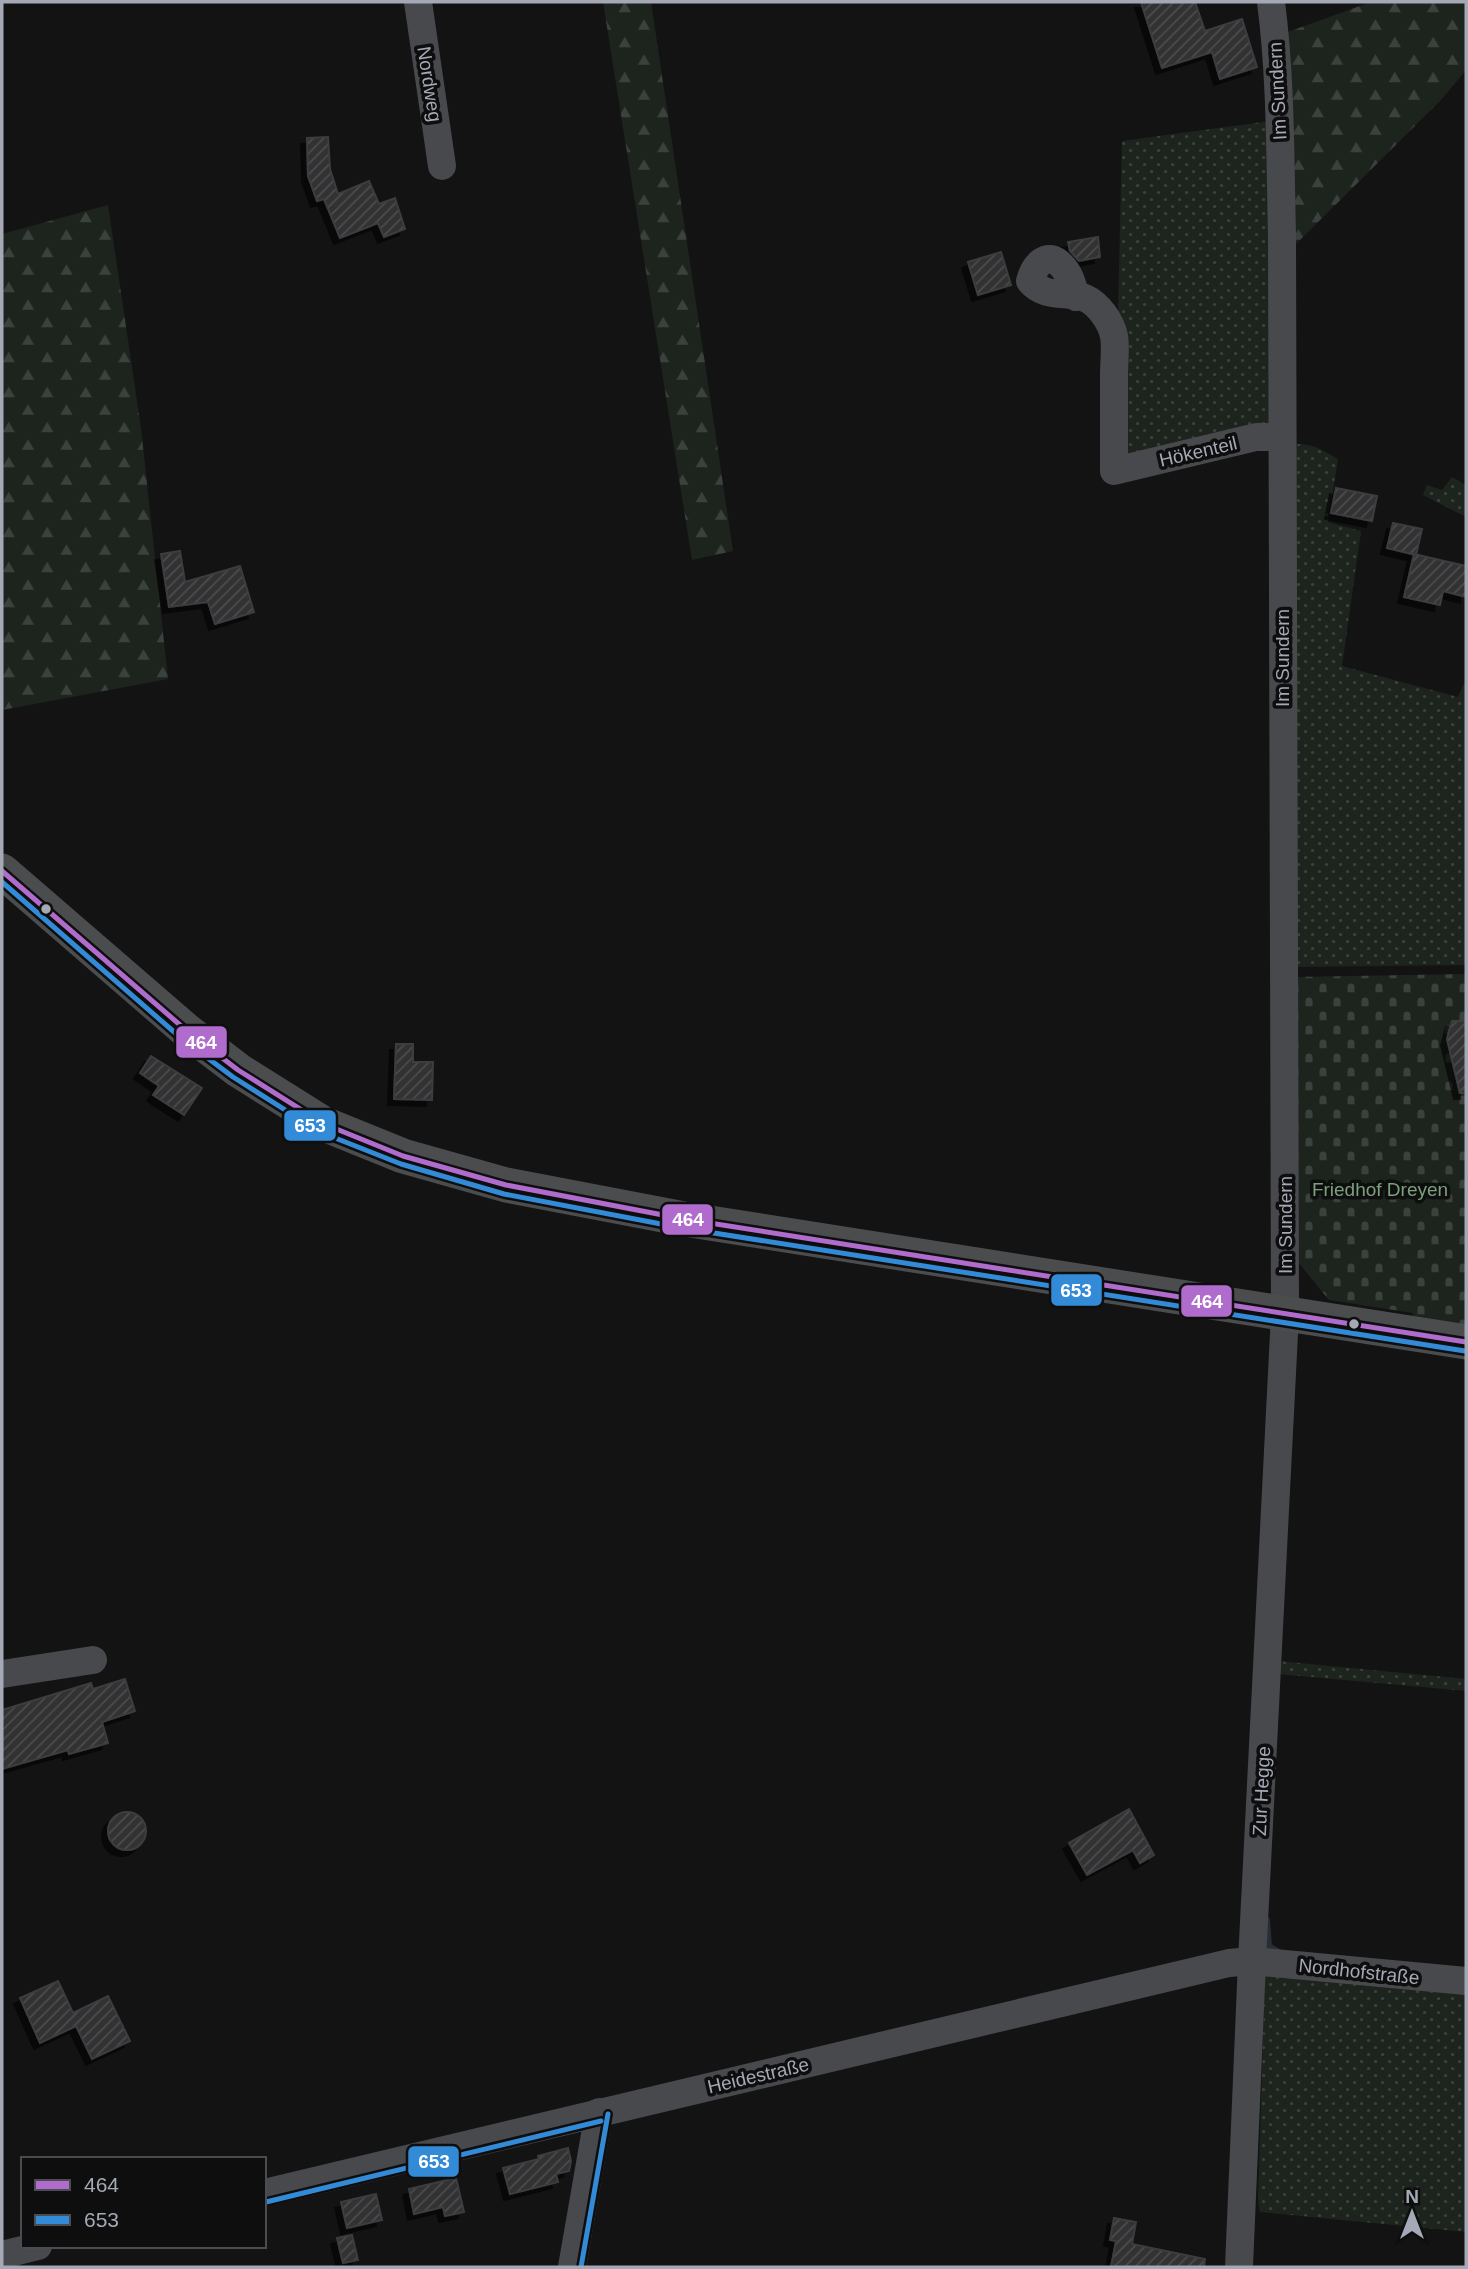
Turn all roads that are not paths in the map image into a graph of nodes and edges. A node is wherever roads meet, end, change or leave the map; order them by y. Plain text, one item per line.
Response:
1 (418, 2) edge
2 (1271, 2) edge
3 (442, 166) dead end
4 (1076, 297) dead end
5 (1282, 437) junction
6 (2, 871) edge
7 (1285, 1314) junction
8 (1466, 1342) edge
9 (93, 1660) dead end
10 (2, 1674) edge
11 (1252, 1961) junction
12 (1466, 1981) edge
13 (599, 2112) junction
14 (266, 2193) edge
15 (30, 2248) edge
16 (2, 2255) edge
17 (572, 2267) edge
18 (1239, 2267) edge

1 - 3 street, Nordweg
2 - 5 street, Im Sundern
4 - 5 street, Hökenteil
5 - 7 street, Im Sundern
6 - 7 main road
7 - 8 main road
7 - 11 street, Zur Hegge
9 - 10 street
11 - 12 street, Nordhofstraße
11 - 13 street, Heidestraße
11 - 18 street, Zur Hegge
13 - 14 street, Heidestraße
13 - 17 street
15 - 16 street

